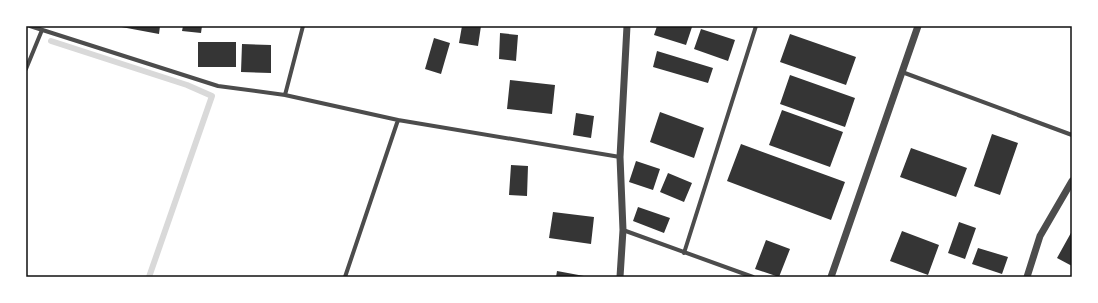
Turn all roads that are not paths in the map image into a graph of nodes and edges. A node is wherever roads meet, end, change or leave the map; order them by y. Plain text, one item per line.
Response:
1 (30, 26) edge
2 (303, 26) edge
3 (627, 26) edge
4 (756, 26) edge
5 (918, 26) edge
6 (42, 30) junction
7 (26, 69) edge
8 (902, 72) junction
9 (285, 95) junction
10 (398, 120) junction
11 (1072, 135) edge
12 (620, 157) junction
13 (1072, 181) edge
14 (623, 230) junction
15 (684, 253) junction
16 (345, 277) edge
17 (620, 277) edge
18 (753, 277) edge
19 (831, 277) edge
20 (1027, 277) edge

1 - 6 street
2 - 9 street
3 - 12 street
4 - 15 street
5 - 8 street
6 - 7 street
6 - 9 street
8 - 11 street
8 - 19 street
9 - 10 street
10 - 12 street
10 - 16 street
12 - 14 street
13 - 20 street
14 - 15 street
14 - 17 street
15 - 18 street

